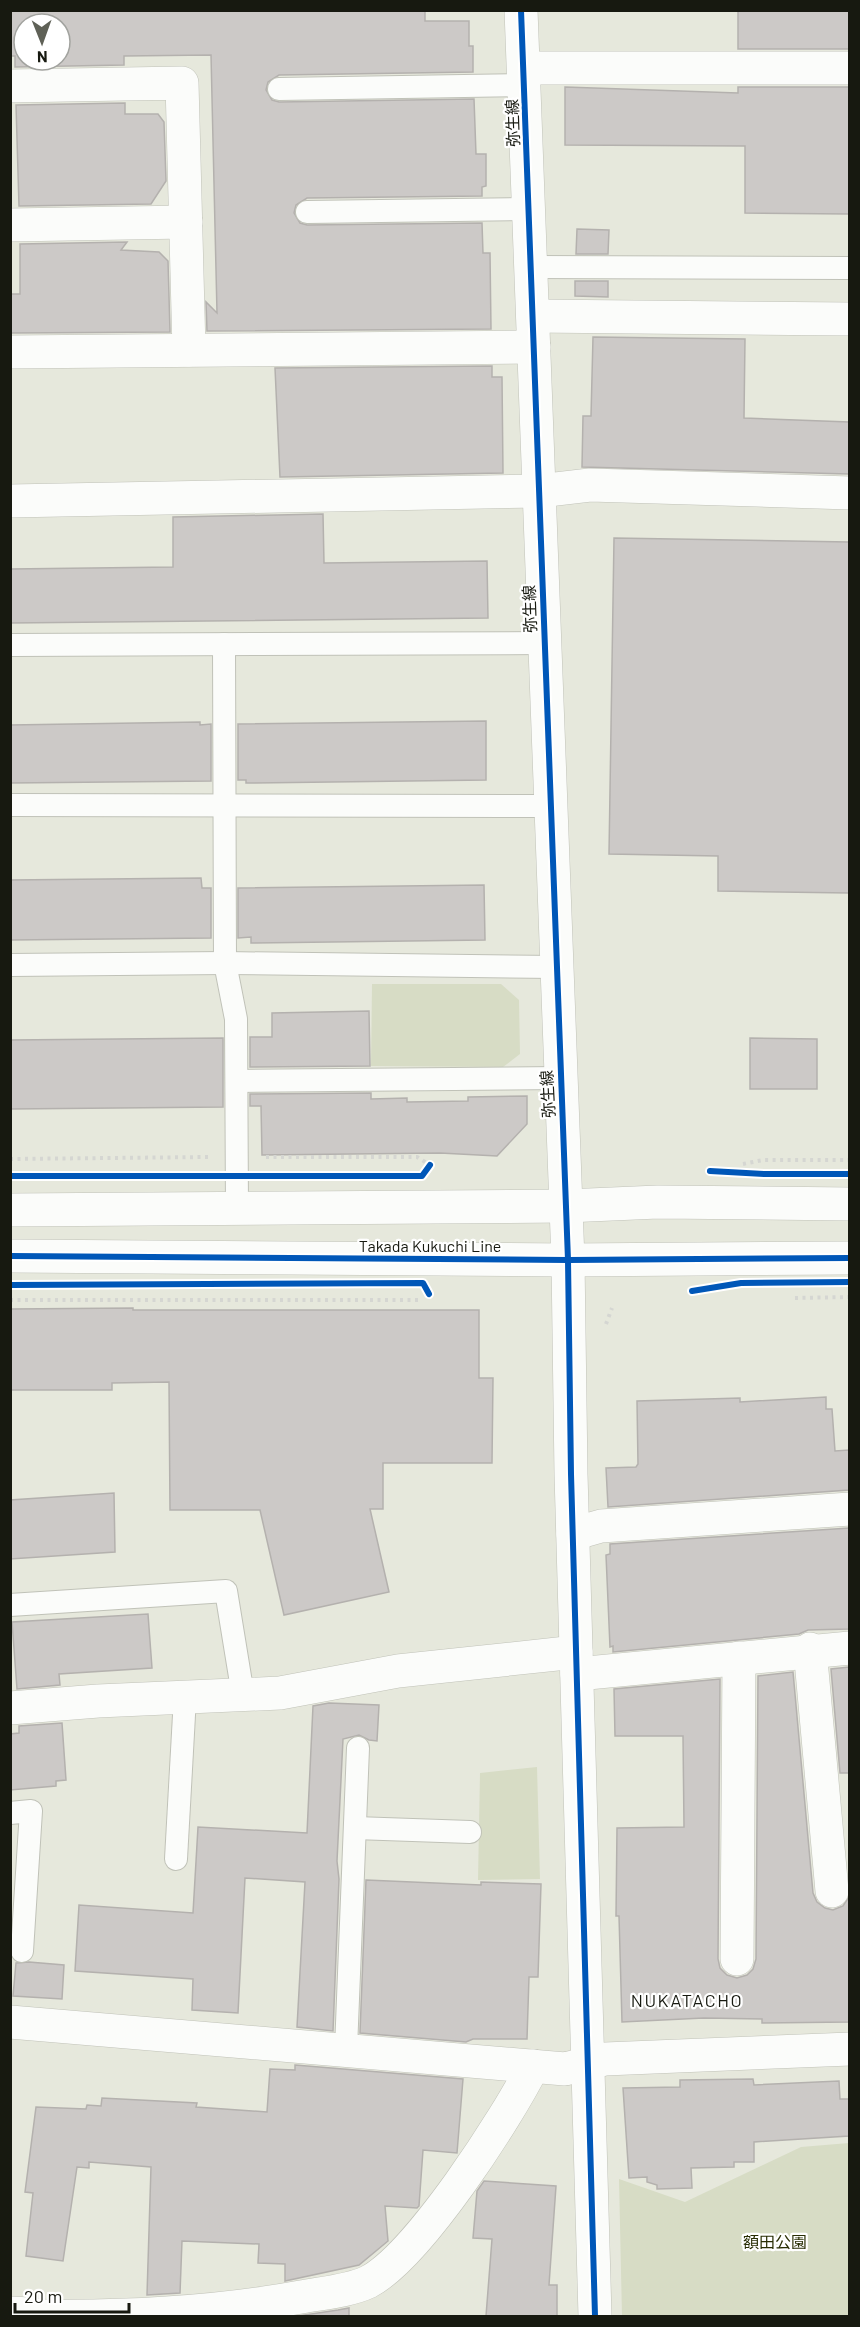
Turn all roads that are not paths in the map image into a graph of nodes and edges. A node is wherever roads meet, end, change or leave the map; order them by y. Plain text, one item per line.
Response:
1 (521, 10) edge
2 (849, 68) edge
3 (524, 76) junction
4 (10, 86) edge
5 (279, 89) dead end
6 (529, 209) junction
7 (307, 212) dead end
8 (186, 222) junction
9 (10, 225) edge
10 (531, 267) junction
11 (849, 268) edge
12 (849, 320) edge
13 (533, 332) junction
14 (189, 350) junction
15 (10, 352) edge
16 (539, 491) junction
17 (849, 493) edge
18 (10, 501) edge
19 (544, 643) junction
20 (224, 644) junction
21 (10, 645) edge
22 (10, 805) edge
23 (226, 806) junction
24 (550, 806) junction
25 (225, 963) junction
26 (10, 965) edge
27 (556, 967) junction
28 (560, 1078) junction
29 (237, 1081) junction
30 (849, 1204) edge
31 (566, 1206) junction
32 (10, 1210) edge
33 (237, 1210) junction
34 (10, 1256) edge
35 (849, 1258) edge
36 (568, 1260) junction
37 (849, 1509) edge
38 (573, 1534) junction
39 (10, 1605) edge
40 (849, 1648) edge
41 (810, 1649) junction
42 (739, 1658) junction
43 (577, 1663) junction
44 (243, 1695) junction
45 (185, 1697) junction
46 (10, 1708) edge
47 (358, 1748) dead end
48 (10, 1813) edge
49 (837, 1826) edge
50 (355, 1828) junction
51 (470, 1832) dead end
52 (177, 1859) dead end
53 (832, 1890) dead end
54 (22, 1951) dead end
55 (737, 1959) dead end
56 (10, 2022) edge
57 (346, 2049) junction
58 (849, 2049) edge
59 (587, 2065) junction
60 (533, 2066) junction
61 (10, 2313) edge
62 (45, 2316) edge
63 (595, 2316) edge

1 - 3 street, 弥生線
2 - 3 street
3 - 5 lane
3 - 6 street, 弥生線
4 - 8 street
6 - 7 lane
6 - 10 street, 弥生線
8 - 9 street
8 - 14 street
10 - 11 lane
10 - 13 street, 弥生線
12 - 13 street
13 - 14 street
13 - 16 street, 弥生線
14 - 15 street
16 - 17 street
16 - 18 street
16 - 19 street, 弥生線
19 - 20 lane
19 - 24 street, 弥生線
20 - 21 lane
20 - 23 lane
22 - 23 lane
23 - 24 lane
23 - 25 lane
24 - 27 street, 弥生線
25 - 26 lane
25 - 27 lane
25 - 29 lane
27 - 28 street, 弥生線
28 - 29 lane
28 - 31 street, 弥生線
29 - 33 lane
30 - 31 street
31 - 33 street
31 - 36 street, 弥生線
32 - 33 street
34 - 36 street, Takada Kukuchi Line
35 - 36 street, Takada Kukuchi Line
36 - 38 street, 弥生線
37 - 38 street
38 - 43 street, 弥生線
39 - 44 lane
40 - 41 street
41 - 42 street
41 - 49 street
42 - 43 street
42 - 55 street
43 - 44 street
43 - 59 street, 弥生線
44 - 45 street
45 - 46 street
45 - 52 lane
47 - 50 lane
48 - 54 lane
49 - 53 street
50 - 51 lane
50 - 57 lane
56 - 57 street
57 - 60 street
58 - 59 street
59 - 60 street
59 - 63 street, 弥生線
60 - 62 street
61 - 62 street

